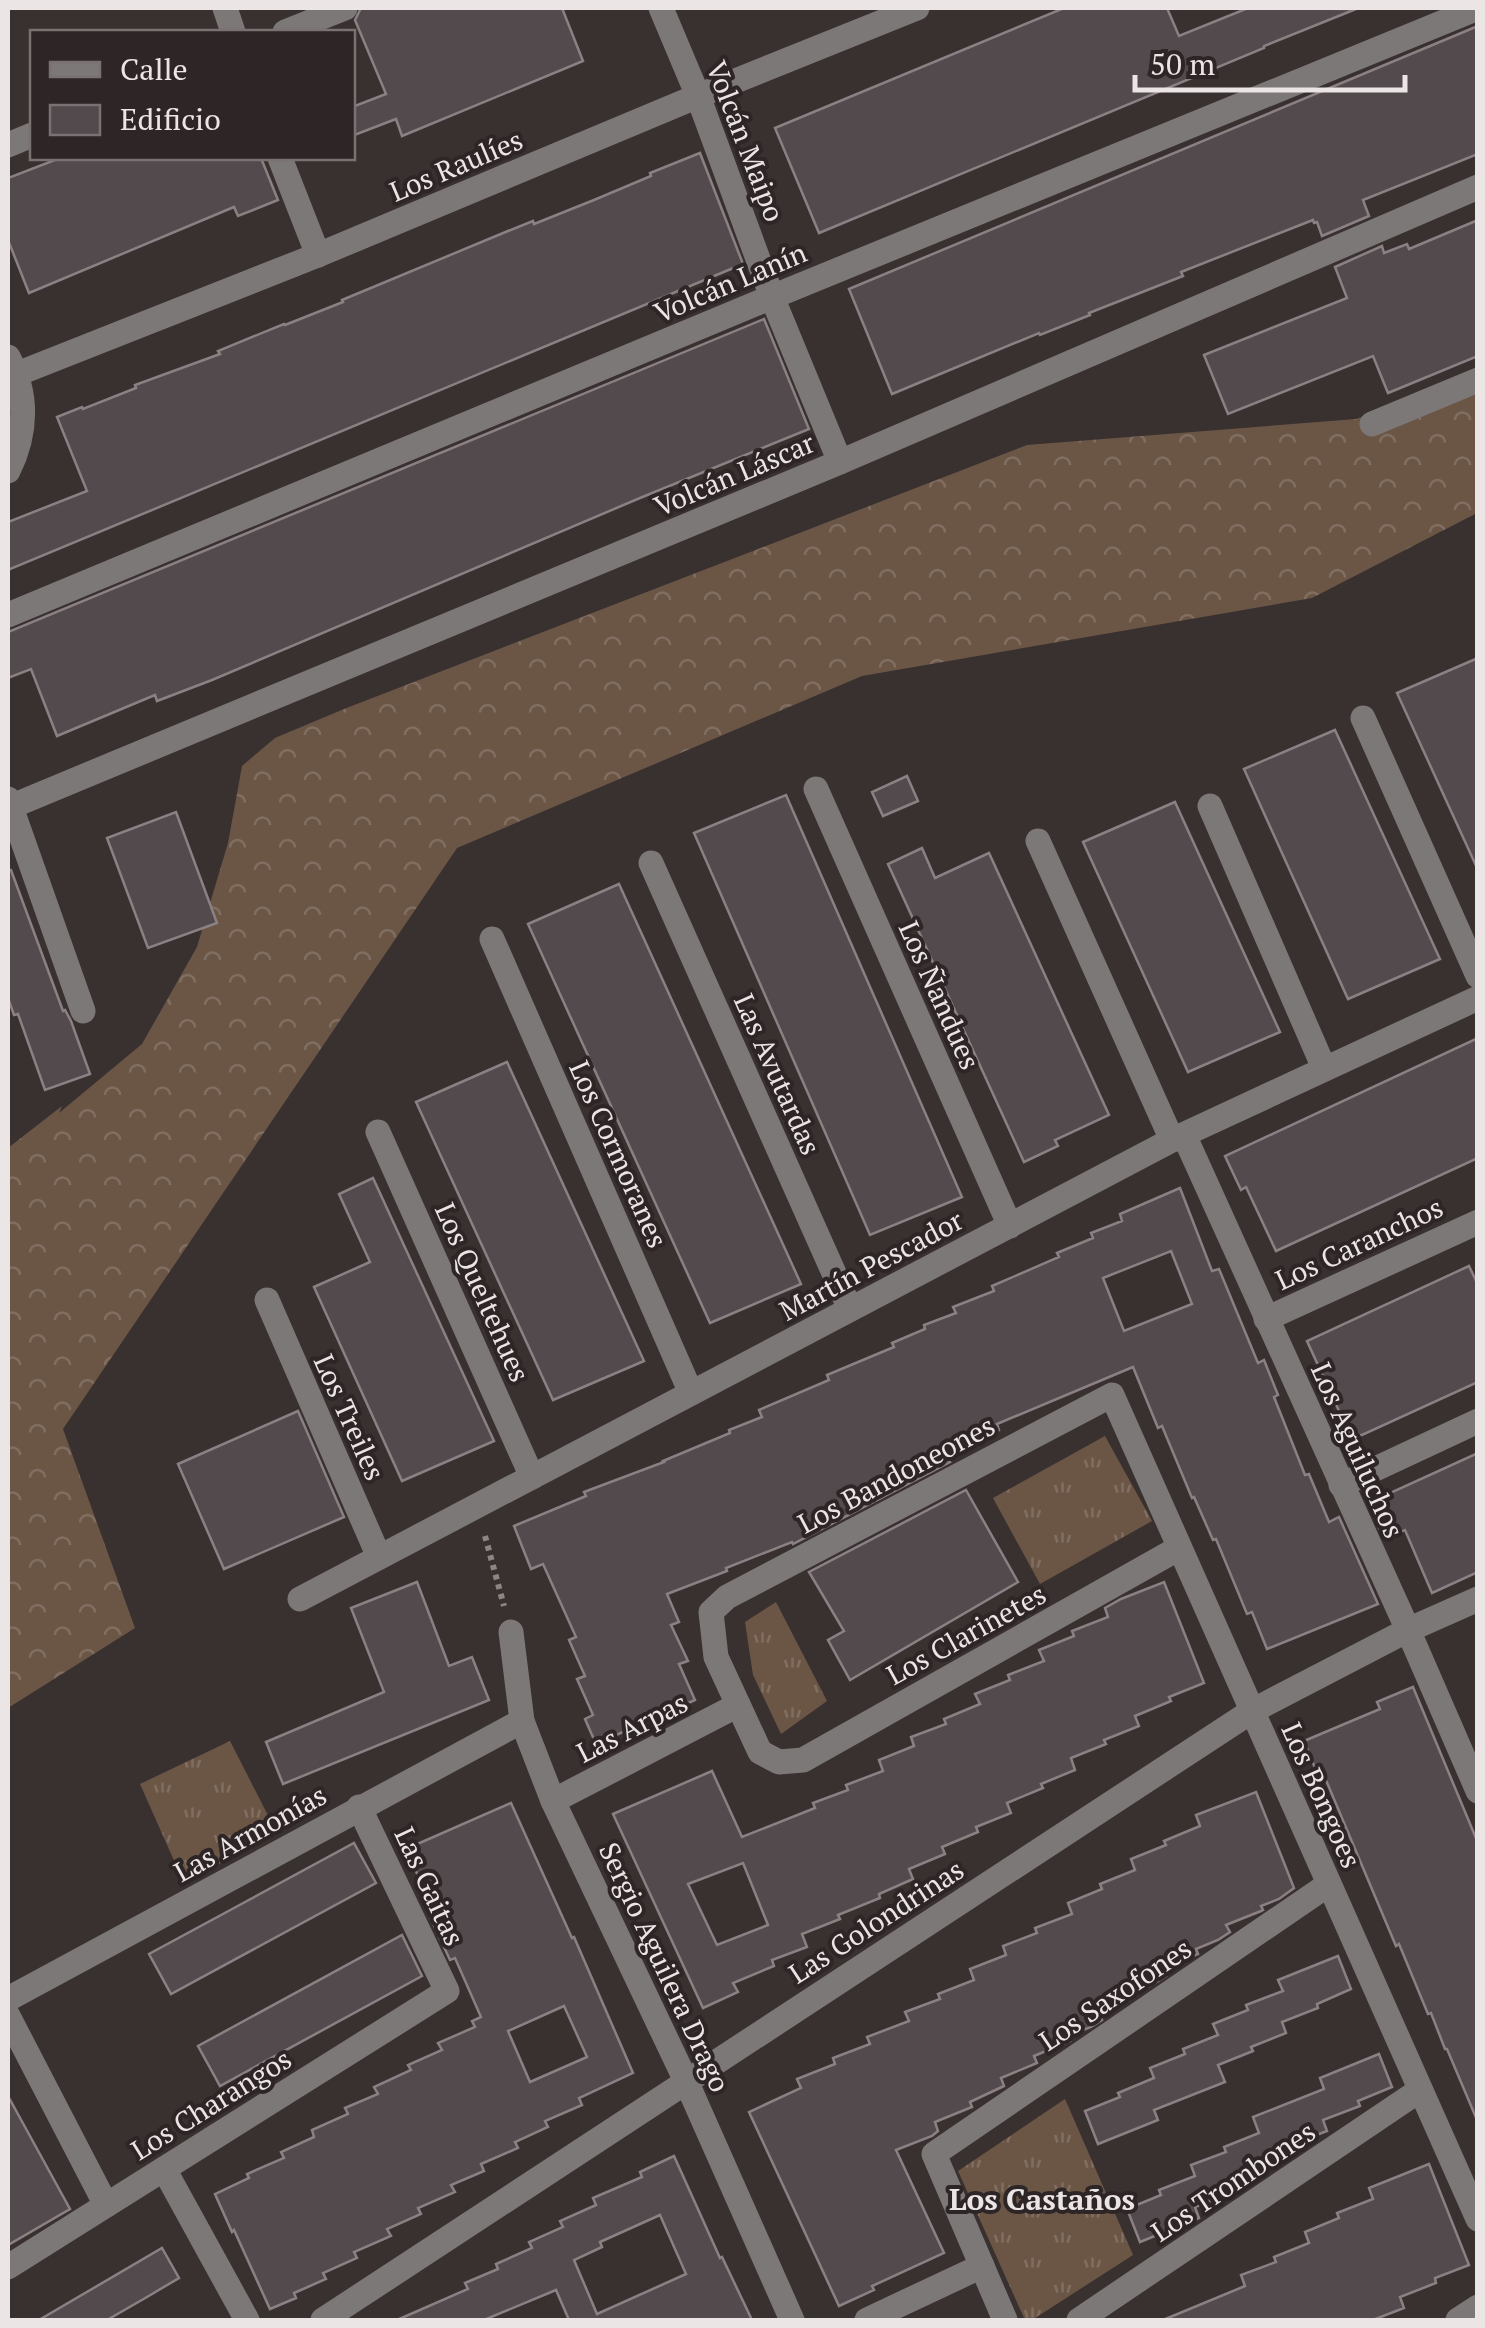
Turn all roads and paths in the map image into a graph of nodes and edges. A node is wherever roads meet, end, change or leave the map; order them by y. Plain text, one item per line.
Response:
1 (345, 8) edge
2 (661, 8) edge
3 (917, 8) edge
4 (1478, 8) edge
5 (289, 30) edge
6 (698, 96) junction
7 (281, 160) edge
8 (1478, 187) edge
9 (318, 255) junction
10 (772, 296) junction
11 (12, 366) edge
12 (1478, 380) edge
13 (1372, 424) dead end
14 (840, 462) junction
15 (8, 470) edge
16 (8, 616) edge
17 (1363, 718) dead end
18 (816, 789) dead end
19 (9, 803) edge
20 (1210, 806) dead end
21 (1038, 842) dead end
22 (651, 864) dead end
23 (492, 939) dead end
24 (1478, 976) edge
25 (1478, 998) edge
26 (83, 1012) dead end
27 (1324, 1068) junction
28 (378, 1132) dead end
29 (1178, 1137) junction
30 (1478, 1222) edge
31 (1010, 1226) junction
32 (267, 1300) dead end
33 (850, 1309) junction
34 (1266, 1319) junction
35 (691, 1394) junction
36 (1112, 1395) joint
37 (1478, 1421) edge
38 (532, 1476) junction
39 (1341, 1485) junction
40 (476, 1506) junction
41 (1179, 1548) junction
42 (379, 1557) junction
43 (300, 1599) dead end
44 (1478, 1599) edge
45 (1408, 1630) junction
46 (511, 1632) joint
47 (738, 1706) junction
48 (1252, 1711) junction
49 (522, 1721) junction
50 (1478, 1790) edge
51 (552, 1801) junction
52 (359, 1807) junction
53 (1329, 1884) junction
54 (447, 1991) joint
55 (8, 1999) edge
56 (8, 2016) edge
57 (686, 2081) junction
58 (1420, 2090) junction
59 (164, 2169) junction
60 (106, 2205) junction
61 (1478, 2218) edge
62 (982, 2266) junction
63 (8, 2267) edge
64 (1478, 2307) edge
65 (247, 2320) edge
66 (323, 2320) edge
67 (792, 2320) edge
68 (867, 2320) edge
69 (1006, 2320) edge
70 (1079, 2320) edge
71 (1458, 2320) edge

1 - 5 street
2 - 6 street, Volcán Maipo
3 - 6 street, Los Raulíes
4 - 10 street, Volcán Lanín
6 - 9 street, Los Raulíes
6 - 10 street, Volcán Maipo
7 - 9 street
8 - 14 street, Volcán Láscar
9 - 11 street, Los Raulíes
10 - 14 street, Volcán Maipo
10 - 16 street, Volcán Lanín
11 - 15 street, Los Raulíes
12 - 13 street
14 - 19 street, Volcán Láscar
17 - 24 street
18 - 31 street, Los Ñandues
19 - 26 street
20 - 27 street
21 - 29 street, Los Aguiluchos
22 - 33 street, Las Avutardas
23 - 35 street, Los Cormoranes
25 - 27 street, Martín Pescador
27 - 29 street, Martín Pescador
28 - 38 street, Los Queltehues
29 - 31 street, Martín Pescador
29 - 34 street, Los Aguiluchos
30 - 34 street, Los Caranchos
31 - 33 street, Martín Pescador
32 - 42 street, Los Treiles
33 - 35 street, Martín Pescador
34 - 39 street, Los Aguiluchos
35 - 38 street, Martín Pescador
36 - 41 street, Los Bongoes
36 - 47 street, Los Bandoneones
37 - 39 street
38 - 40 street, Martín Pescador
39 - 45 street, Los Aguiluchos
40 - 42 street, Martín Pescador
40 - 46 path
41 - 47 street, Los Clarinetes
41 - 48 street, Los Bongoes
42 - 43 street, Martín Pescador
44 - 45 street, Las Golondrinas
45 - 48 street, Las Golondrinas
45 - 50 street, Los Aguiluchos
46 - 49 street, Sergio Aguilera Drago
47 - 51 street, Las Arpas
48 - 53 street, Los Bongoes
48 - 57 street, Las Golondrinas
49 - 51 street, Sergio Aguilera Drago
49 - 52 street, Las Armonías
51 - 57 street, Sergio Aguilera Drago
52 - 54 street, Las Gaitas
52 - 55 street, Las Armonías
53 - 58 street, Los Bongoes
53 - 62 street, Los Saxofones
54 - 59 street, Los Charangos
56 - 60 street
57 - 66 street, Las Golondrinas
57 - 67 street, Sergio Aguilera Drago
58 - 61 street, Los Bongoes
58 - 70 street, Los Trombones
59 - 60 street, Los Charangos
59 - 65 street
60 - 63 street, Los Charangos
62 - 68 street
62 - 69 street
64 - 71 street

